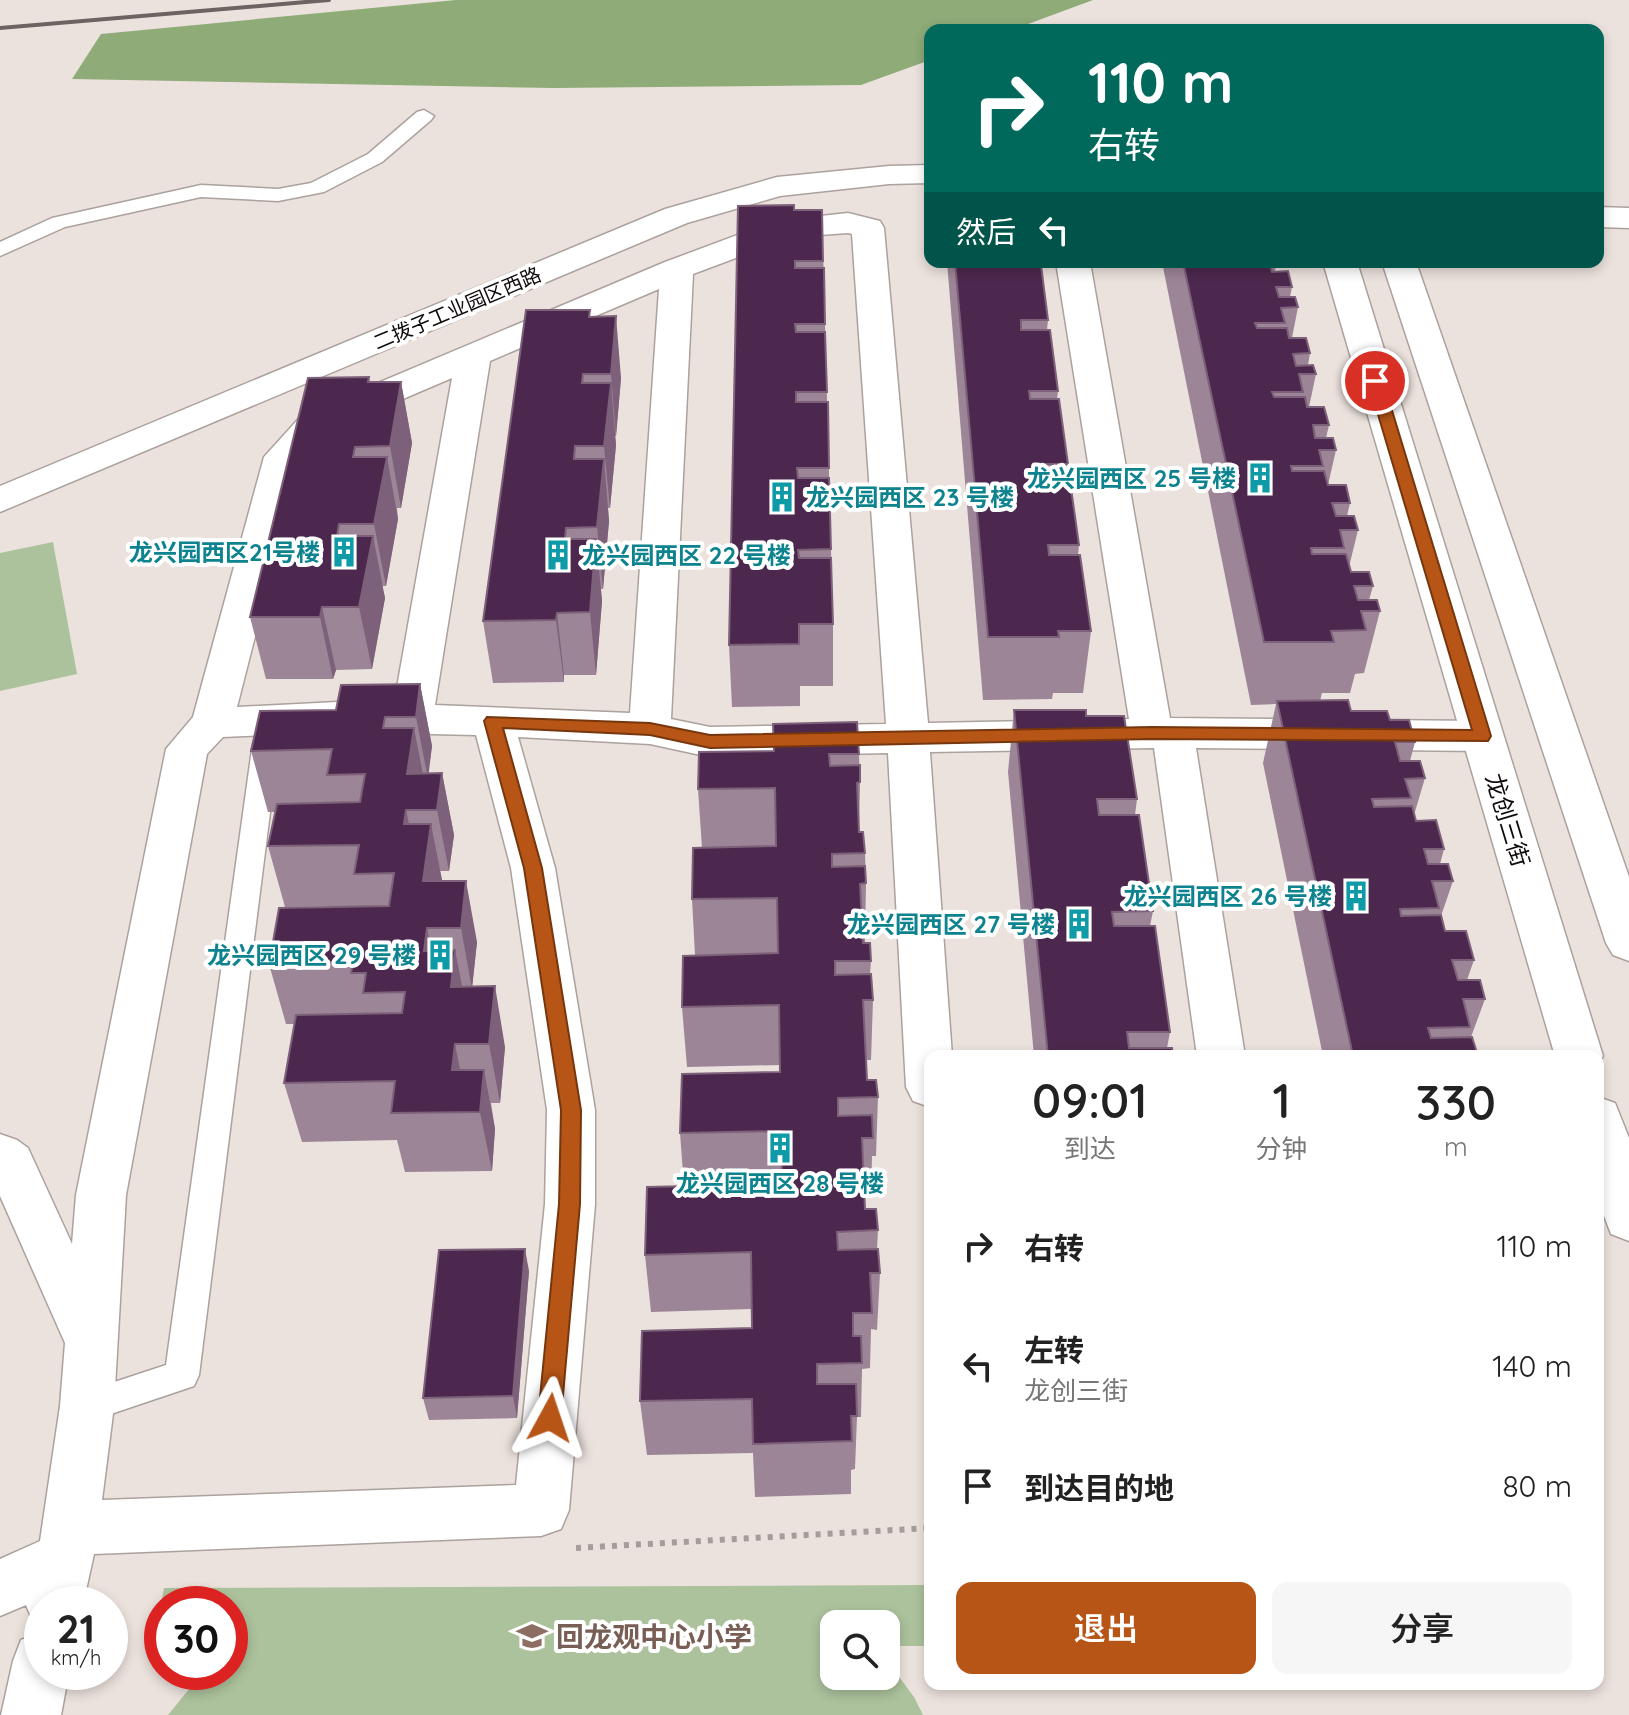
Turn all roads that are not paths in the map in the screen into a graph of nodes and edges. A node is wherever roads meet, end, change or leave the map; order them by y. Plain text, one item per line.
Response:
1 (424, 116) dead end
2 (924, 174) edge
3 (1604, 217) edge
4 (1629, 218) edge
5 (0, 250) edge
6 (1074, 268) edge
7 (1342, 268) edge
8 (1401, 268) edge
9 (677, 269) junction
10 (473, 357) junction
11 (0, 500) edge
12 (412, 719) junction
13 (269, 720) junction
14 (493, 721) junction
15 (212, 723) junction
16 (650, 729) junction
17 (1162, 734) junction
18 (1482, 736) junction
19 (908, 739) junction
20 (1629, 943) edge
21 (928, 1050) edge
22 (1220, 1050) edge
23 (1577, 1050) edge
24 (1604, 1137) edge
25 (0, 1155) edge
26 (1629, 1219) edge
27 (91, 1343) junction
28 (87, 1406) junction
29 (63, 1564) edge
30 (0, 1588) edge
31 (36, 1690) edge
32 (31, 1715) edge

1 - 5 lane
2 - 11 street, 二拨子工业园区西路
3 - 4 street
6 - 17 street
7 - 18 street, 龙创三街
8 - 20 street
9 - 10 street
9 - 16 street
9 - 19 street
10 - 12 street
10 - 15 street
12 - 13 street
12 - 14 street
13 - 15 street
13 - 28 lane
14 - 16 street
14 - 29 street
15 - 27 street
16 - 19 street
17 - 18 street
17 - 19 street
17 - 22 street
18 - 23 street, 龙创三街
19 - 21 street
24 - 26 street
25 - 27 street
27 - 28 street
28 - 29 street
29 - 30 street
31 - 32 street

